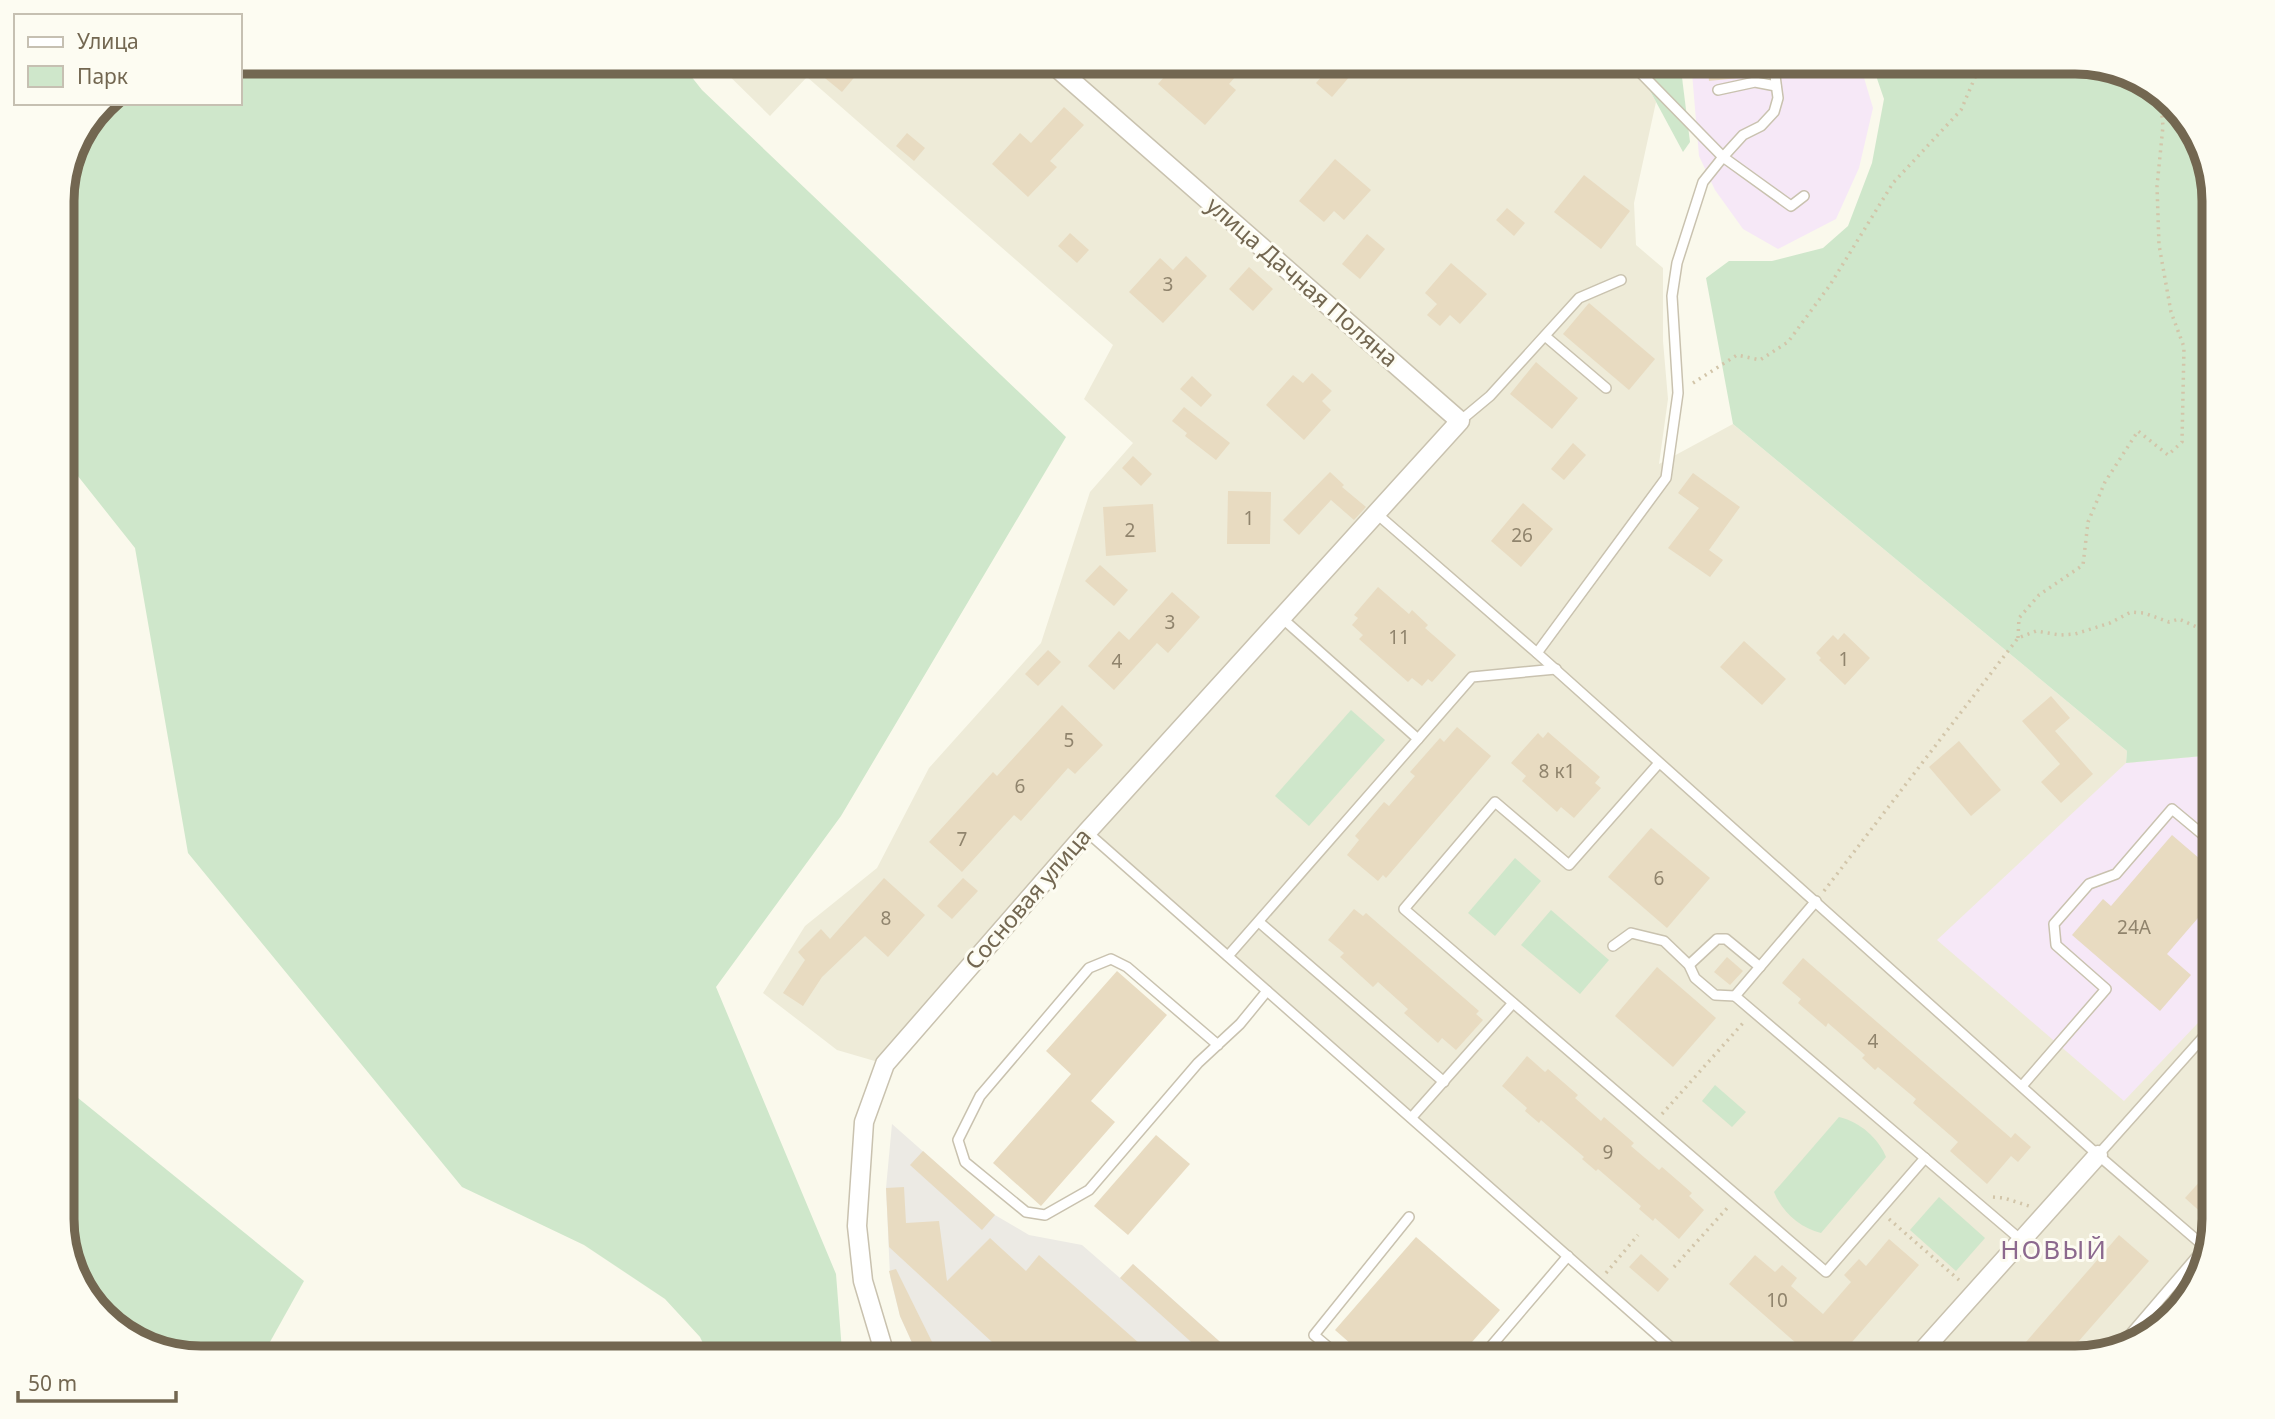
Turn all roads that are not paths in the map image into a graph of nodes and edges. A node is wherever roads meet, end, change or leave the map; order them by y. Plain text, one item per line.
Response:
1 (1064, 74) edge
2 (1642, 74) edge
3 (1775, 74) edge
4 (1776, 86) junction
5 (1718, 90) dead end
6 (1723, 157) junction
7 (1804, 196) dead end
8 (1621, 280) dead end
9 (1545, 336) junction
10 (1606, 388) dead end
11 (1460, 421) junction
12 (1377, 514) junction
13 (1283, 619) junction
14 (1537, 653) junction
15 (1556, 669) junction
16 (1418, 738) junction
17 (1659, 763) junction
18 (1087, 832) junction
19 (2202, 834) edge
20 (1816, 901) junction
21 (1259, 922) junction
22 (1613, 946) dead end
23 (1228, 956) junction
24 (1689, 965) junction
25 (1760, 967) junction
26 (1267, 991) junction
27 (1735, 996) junction
28 (1513, 1003) junction
29 (2202, 1039) edge
30 (1218, 1045) junction
31 (1444, 1082) junction
32 (2022, 1086) junction
33 (1412, 1117) junction
34 (2098, 1155) junction
35 (1925, 1158) junction
36 (1409, 1217) dead end
37 (2021, 1240) junction
38 (2199, 1242) edge
39 (1568, 1256) junction
40 (2193, 1262) edge
41 (2134, 1330) edge
42 (882, 1346) edge
43 (1327, 1346) edge
44 (1491, 1346) edge
45 (1669, 1346) edge
46 (1927, 1346) edge

1 - 11 street, улица Дачная Поляна
2 - 6 lane
3 - 4 lane
4 - 5 lane
4 - 6 lane
6 - 7 lane
6 - 14 lane
8 - 9 lane
9 - 10 lane
9 - 11 lane
11 - 12 street
12 - 13 street, Сосновая улица
12 - 14 lane
13 - 16 lane
13 - 18 street, Сосновая улица
14 - 15 lane
15 - 16 lane
15 - 17 lane
16 - 21 lane
17 - 20 lane
17 - 28 lane
18 - 23 lane
18 - 42 street, Сосновая улица
19 - 32 lane
20 - 25 lane
20 - 32 lane
21 - 23 lane
21 - 31 lane
22 - 24 lane
23 - 26 lane
24 - 25 lane
24 - 27 lane
25 - 27 lane
26 - 30 lane
26 - 33 lane
27 - 35 lane
28 - 31 lane
28 - 35 lane
29 - 34 lane
30 - 30 lane
31 - 33 lane
32 - 34 lane
33 - 39 lane
34 - 37 street
34 - 38 lane
35 - 37 lane
36 - 43 lane
37 - 46 street
39 - 44 lane
39 - 45 lane
40 - 41 lane

